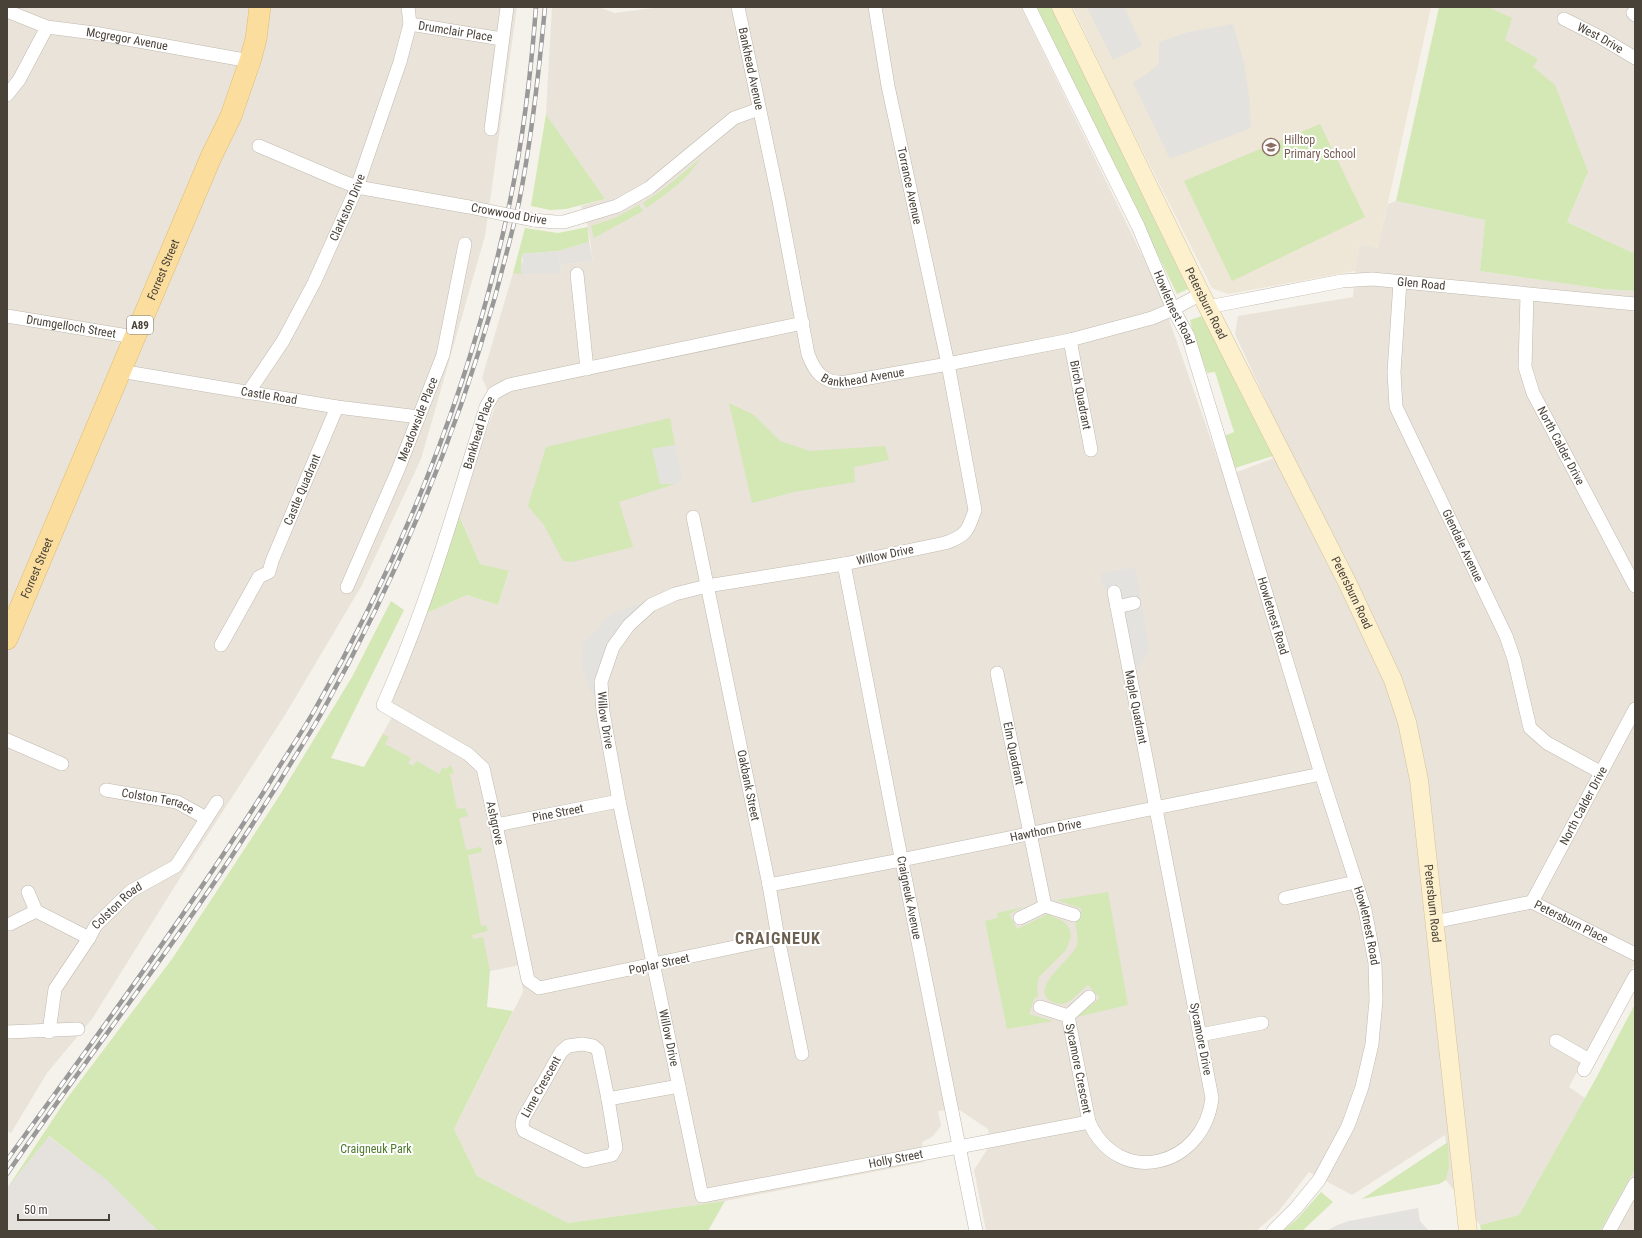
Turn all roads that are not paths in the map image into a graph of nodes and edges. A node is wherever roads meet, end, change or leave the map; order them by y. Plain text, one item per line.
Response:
1 (260, 7) edge
2 (408, 7) edge
3 (506, 7) edge
4 (738, 7) edge
5 (875, 7) edge
6 (1029, 7) edge
7 (1060, 7) edge
8 (7, 11) edge
9 (1564, 19) dead end
10 (410, 24) junction
11 (47, 27) junction
12 (502, 38) junction
13 (1635, 58) edge
14 (250, 61) junction
15 (7, 94) edge
16 (760, 109) junction
17 (491, 129) dead end
18 (259, 146) dead end
19 (357, 187) junction
20 (465, 244) dead end
21 (577, 274) dead end
22 (1400, 282) junction
23 (1527, 295) junction
24 (1205, 300) junction
25 (1635, 304) edge
26 (1173, 309) junction
27 (7, 316) edge
28 (803, 323) junction
29 (134, 337) junction
30 (1070, 340) junction
31 (948, 364) junction
32 (587, 369) junction
33 (120, 371) junction
34 (248, 392) junction
35 (337, 408) junction
36 (419, 417) junction
37 (1091, 450) dead end
38 (693, 517) dead end
39 (844, 564) junction
40 (707, 586) junction
41 (1635, 586) edge
42 (347, 587) dead end
43 (1114, 592) dead end
44 (1134, 603) dead end
45 (1117, 606) junction
46 (7, 639) edge
47 (221, 645) dead end
48 (997, 673) dead end
49 (383, 705) joint
50 (1635, 709) edge
51 (7, 740) edge
52 (62, 764) dead end
53 (1600, 772) junction
54 (1321, 774) junction
55 (106, 790) dead end
56 (619, 801) junction
57 (217, 802) dead end
58 (1156, 807) junction
59 (206, 818) junction
60 (496, 825) junction
61 (1030, 833) junction
62 (901, 860) junction
63 (1355, 882) junction
64 (769, 884) junction
65 (28, 892) dead end
66 (1285, 898) dead end
67 (1532, 902) junction
68 (1046, 906) junction
69 (36, 911) junction
70 (1074, 916) dead end
71 (1020, 918) dead end
72 (1434, 922) junction
73 (10, 924) dead end
74 (89, 938) junction
75 (778, 938) junction
76 (1635, 954) edge
77 (653, 966) junction
78 (1635, 976) edge
79 (539, 988) joint
80 (1088, 997) dead end
81 (1040, 1008) dead end
82 (1068, 1016) junction
83 (1262, 1023) dead end
84 (78, 1029) dead end
85 (7, 1032) edge
86 (49, 1032) junction
87 (1200, 1035) junction
88 (1556, 1042) dead end
89 (802, 1054) dead end
90 (679, 1086) junction
91 (608, 1099) junction
92 (1089, 1122) junction
93 (959, 1146) junction
94 (1635, 1184) edge
95 (702, 1196) joint
96 (976, 1231) edge
97 (1273, 1231) edge
98 (1468, 1231) edge
99 (1609, 1231) edge

1 - 14 main road, Forrest Street / A89
2 - 10 street, Clarkston Drive
3 - 12 street, Drumclair Place
4 - 16 street, Bankhead Avenue
5 - 31 street, Torrance Avenue
6 - 26 street, Howletnest Road
7 - 24 main road, Petersburn Road
8 - 11 street, Mcgregor Avenue
9 - 13 street, West Drive
10 - 12 street, Drumclair Place
10 - 19 street, Clarkston Drive
11 - 14 street, Mcgregor Avenue
11 - 15 street
12 - 17 street, Drumclair Place
14 - 29 main road, Forrest Street / A89
16 - 19 street, Crowwood Drive, bridge
16 - 28 street, Bankhead Avenue
18 - 19 street, Crowwood Drive
19 - 34 street, Clarkston Drive
20 - 36 street, Meadowside Place
21 - 32 street
22 - 23 street, Glen Road
22 - 24 street, Glen Road
22 - 53 street, Glendale Avenue
23 - 25 street, Glen Road
23 - 41 street, North Calder Drive
24 - 26 street, Bankhead Avenue
24 - 72 main road, Petersburn Road
26 - 30 street, Bankhead Avenue
26 - 54 street, Howletnest Road
27 - 29 street, Drumgelloch Street
28 - 31 street, Bankhead Avenue
28 - 32 street, Bankhead Place
29 - 33 main road, Forrest Street / A89
30 - 31 street, Bankhead Avenue
30 - 37 street, Birch Quadrant
31 - 39 street, Willow Drive
32 - 49 street, Bankhead Place
33 - 34 street, Castle Road
33 - 46 main road, Forrest Street / A89
34 - 35 street, Castle Road
35 - 36 street, Castle Road
35 - 47 street, Castle Quadrant
36 - 42 street, Meadowside Place
38 - 40 street, Oakbank Street
39 - 40 street, Willow Drive
39 - 62 street, Craigneuk Avenue
40 - 56 street, Willow Drive
40 - 64 street, Oakbank Street
43 - 45 street, Maple Quadrant
44 - 45 street
45 - 58 street, Maple Quadrant
48 - 61 street, Elm Quadrant
49 - 60 street, Ashgrove
50 - 53 street, North Calder Drive
51 - 52 street
53 - 67 street, North Calder Drive
54 - 58 street, Hawthorn Drive
54 - 63 street, Howletnest Road
55 - 59 street, Colston Terrace
56 - 60 street, Pine Street
56 - 77 street, Willow Drive
57 - 59 street, Colston Road
58 - 61 street, Hawthorn Drive
58 - 87 street, Sycamore Drive
59 - 74 street, Colston Road
60 - 79 street, Ashgrove
61 - 62 street, Hawthorn Drive
61 - 68 street
62 - 64 street, Hawthorn Drive
62 - 93 street, Craigneuk Avenue
63 - 66 street
63 - 97 street, Howletnest Road
64 - 75 street, Oakbank Street
65 - 69 street
67 - 72 street, Petersburn Place
67 - 76 street, Petersburn Place
68 - 70 street
68 - 71 street
69 - 73 street
69 - 74 street
72 - 98 main road, Petersburn Road
74 - 86 street, Colston Road
75 - 77 street, Poplar Street
75 - 89 street, Oakbank Street
77 - 79 street, Poplar Street
77 - 90 street, Willow Drive
78 - 88 street
80 - 82 street, Sycamore Crescent
81 - 82 street, Sycamore Crescent
82 - 92 street, Sycamore Crescent
83 - 87 street
84 - 86 street
85 - 86 street
87 - 92 street, Sycamore Drive
90 - 91 street
90 - 95 street, Willow Drive
91 - 91 street, Lime Crescent
92 - 93 street, Holly Street
93 - 95 street, Holly Street
93 - 96 street, Craigneuk Avenue
94 - 99 street

